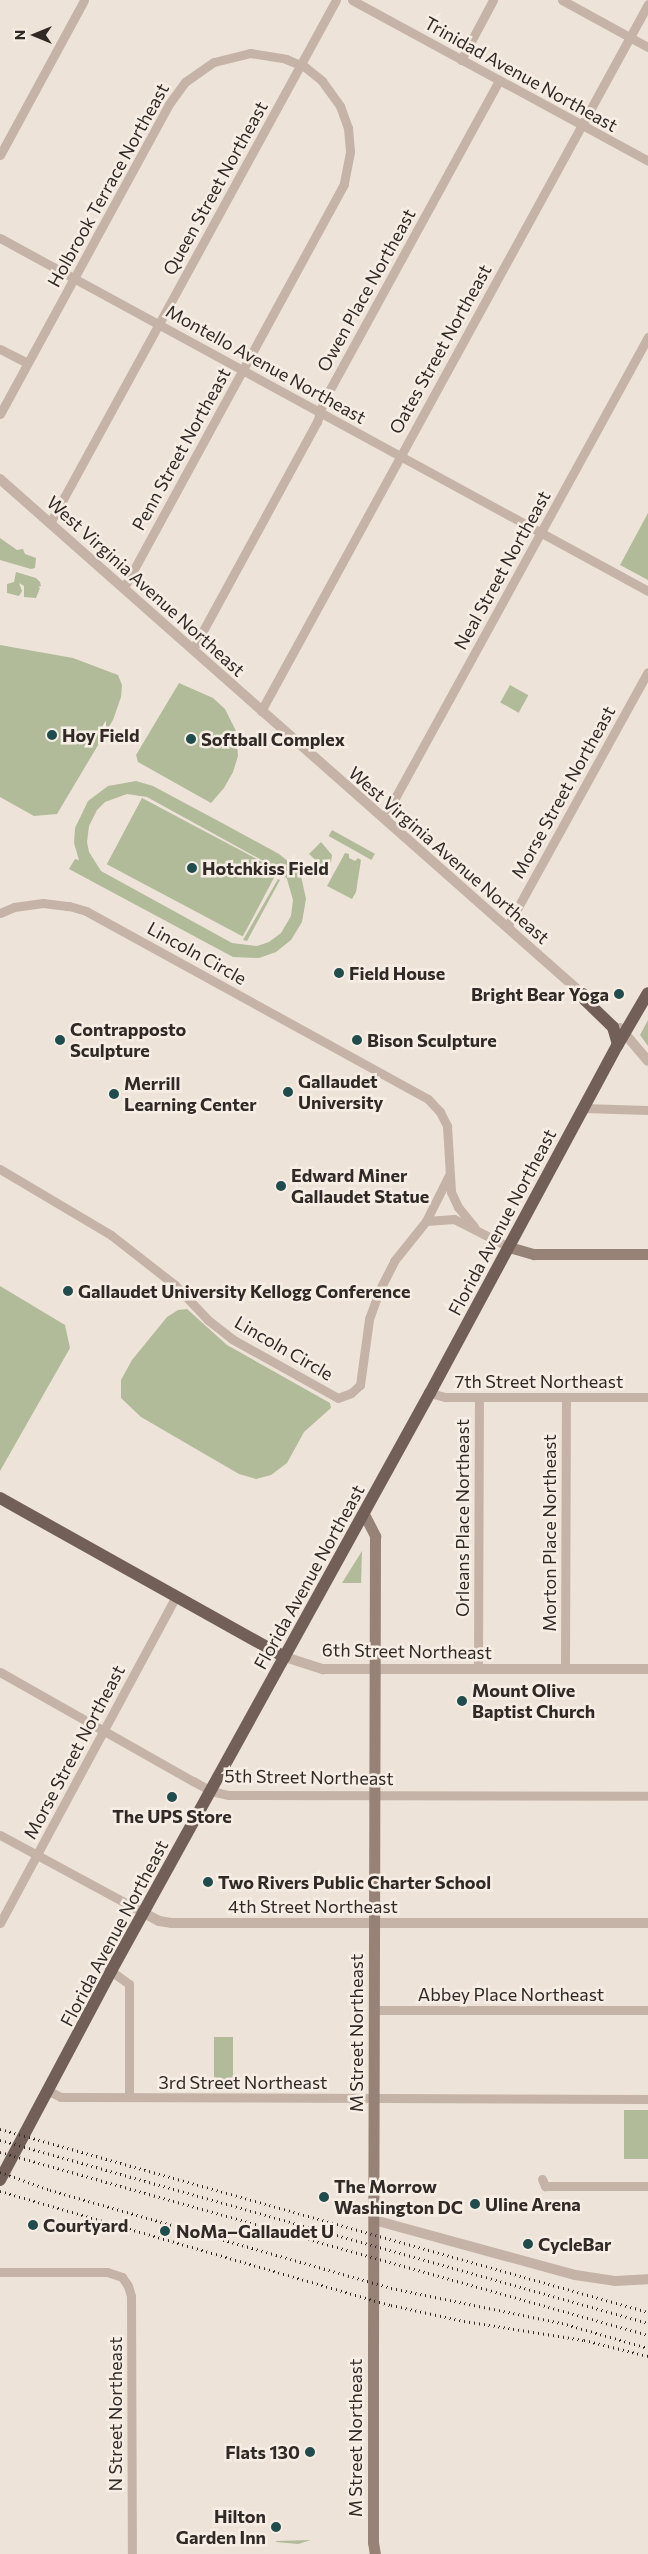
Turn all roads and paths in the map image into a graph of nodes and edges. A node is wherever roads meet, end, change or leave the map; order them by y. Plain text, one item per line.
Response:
1 (84, 0) edge
2 (336, 0) edge
3 (352, 0) edge
4 (494, 0) edge
5 (562, 0) edge
6 (648, 4) edge
7 (629, 37) junction
8 (648, 47) edge
9 (461, 60) junction
10 (300, 65) junction
11 (498, 80) junction
12 (581, 126) junction
13 (0, 155) edge
14 (648, 161) edge
15 (0, 238) edge
16 (74, 278) junction
17 (159, 324) junction
18 (648, 337) edge
19 (0, 349) edge
20 (27, 363) junction
21 (242, 371) junction
22 (319, 413) junction
23 (0, 414) edge
24 (401, 456) junction
25 (0, 479) edge
26 (50, 522) junction
27 (541, 533) junction
28 (124, 588) junction
29 (648, 591) edge
30 (194, 649) junction
31 (648, 672) edge
32 (261, 711) junction
33 (384, 818) junction
34 (0, 913) edge
35 (507, 927) junction
36 (648, 993) edge
37 (583, 994) joint
38 (621, 1039) junction
39 (648, 1061) edge
40 (583, 1108) junction
41 (648, 1110) edge
42 (0, 1169) edge
43 (449, 1175) junction
44 (426, 1221) junction
45 (474, 1227) junction
46 (509, 1247) junction
47 (648, 1254) edge
48 (430, 1393) junction
49 (479, 1397) junction
50 (566, 1397) junction
51 (648, 1397) edge
52 (0, 1498) edge
53 (364, 1514) junction
54 (176, 1596) junction
55 (285, 1657) junction
56 (375, 1669) junction
57 (478, 1669) junction
58 (565, 1669) junction
59 (648, 1669) edge
60 (0, 1672) edge
61 (104, 1730) junction
62 (211, 1790) junction
63 (375, 1796) junction
64 (648, 1796) edge
65 (0, 1835) edge
66 (37, 1854) junction
67 (144, 1913) junction
68 (0, 1922) edge
69 (375, 1923) junction
70 (648, 1923) edge
71 (111, 1971) junction
72 (374, 2010) junction
73 (648, 2010) edge
74 (49, 2091) junction
75 (129, 2097) junction
76 (374, 2099) junction
77 (648, 2099) edge
78 (0, 2179) edge
79 (542, 2180) dead end
80 (648, 2186) edge
81 (374, 2220) junction
82 (0, 2272) edge
83 (648, 2280) edge
84 (132, 2554) edge
85 (375, 2554) edge

1 - 13 street
2 - 10 street, Queen Street Northeast
3 - 9 street, Trinidad Avenue Northeast
4 - 9 street
5 - 7 street
6 - 7 street, Oates Street Northeast
7 - 8 street
7 - 12 street, Oates Street Northeast
9 - 11 street, Trinidad Avenue Northeast
10 - 16 street, Holbrook Terrace Northeast
10 - 17 street, Queen Street Northeast
10 - 21 street, Penn Street Northeast
11 - 12 street, Trinidad Avenue Northeast
11 - 22 street, Owen Place Northeast
12 - 14 street, Trinidad Avenue Northeast
12 - 24 street, Oates Street Northeast
15 - 16 street, Montello Avenue Northeast
16 - 17 street, Montello Avenue Northeast
16 - 20 street, Holbrook Terrace Northeast
17 - 21 street, Montello Avenue Northeast
17 - 26 street, Queen Street Northeast
18 - 27 street, Neal Street Northeast
19 - 20 street
20 - 23 street, Holbrook Terrace Northeast
21 - 22 street, Montello Avenue Northeast
21 - 28 street, Penn Street Northeast
22 - 24 street, Montello Avenue Northeast
22 - 30 street, Owen Place Northeast
24 - 27 street, Montello Avenue Northeast
24 - 32 street, Oates Street Northeast
25 - 26 street, West Virginia Avenue Northeast
26 - 28 street, West Virginia Avenue Northeast
27 - 29 street, Montello Avenue Northeast
27 - 33 street, Neal Street Northeast
28 - 30 street, West Virginia Avenue Northeast
30 - 32 street, West Virginia Avenue Northeast
31 - 35 street, Morse Street Northeast
32 - 33 street, West Virginia Avenue Northeast
33 - 35 street, West Virginia Avenue Northeast
34 - 43 street, Lincoln Circle
35 - 37 street, West Virginia Avenue Northeast
36 - 38 main road, Florida Avenue Northeast
37 - 38 main road
38 - 39 street
38 - 40 main road, Florida Avenue Northeast
40 - 41 street
40 - 46 main road, Florida Avenue Northeast
42 - 44 street, Lincoln Circle
43 - 44 street, Lincoln Circle
43 - 45 street, Lincoln Circle
44 - 45 street, Lincoln Circle
45 - 46 street, Lincoln Circle
46 - 47 main road
46 - 48 main road, Florida Avenue Northeast
48 - 49 street, 7th Street Northeast
48 - 53 main road, Florida Avenue Northeast
49 - 50 street, 7th Street Northeast
49 - 57 street, Orleans Place Northeast
50 - 51 street, 7th Street Northeast
50 - 58 street, Morton Place Northeast
52 - 54 main road, 6th Street Northeast
53 - 55 main road, Florida Avenue Northeast
53 - 56 main road, M Street Northeast
54 - 55 main road, 6th Street Northeast
54 - 61 street, Morse Street Northeast
55 - 56 street, 6th Street Northeast
55 - 62 main road, Florida Avenue Northeast
56 - 57 street, 6th Street Northeast
56 - 63 main road, M Street Northeast
57 - 58 street, 6th Street Northeast
58 - 59 street, 6th Street Northeast
60 - 61 street, 5th Street Northeast
61 - 62 street, 5th Street Northeast
61 - 66 street, Morse Street Northeast
62 - 63 street, 5th Street Northeast
62 - 67 main road, Florida Avenue Northeast
63 - 64 street, 5th Street Northeast
63 - 69 main road, M Street Northeast
65 - 66 street, 4th Street Northeast
66 - 67 street, 4th Street Northeast
66 - 68 street, Morse Street Northeast
67 - 69 street, 4th Street Northeast
67 - 71 main road, Florida Avenue Northeast
69 - 70 street, 4th Street Northeast
69 - 72 main road, M Street Northeast
71 - 74 main road, Florida Avenue Northeast
71 - 75 street
72 - 73 street, Abbey Place Northeast
72 - 76 main road, M Street Northeast
74 - 75 street, 3rd Street Northeast
74 - 78 main road, Florida Avenue Northeast
75 - 76 street, 3rd Street Northeast
76 - 77 street, 3rd Street Northeast
76 - 81 main road, M Street Northeast
79 - 80 street
81 - 83 street
81 - 85 main road, M Street Northeast
82 - 84 street, N Street Northeast

